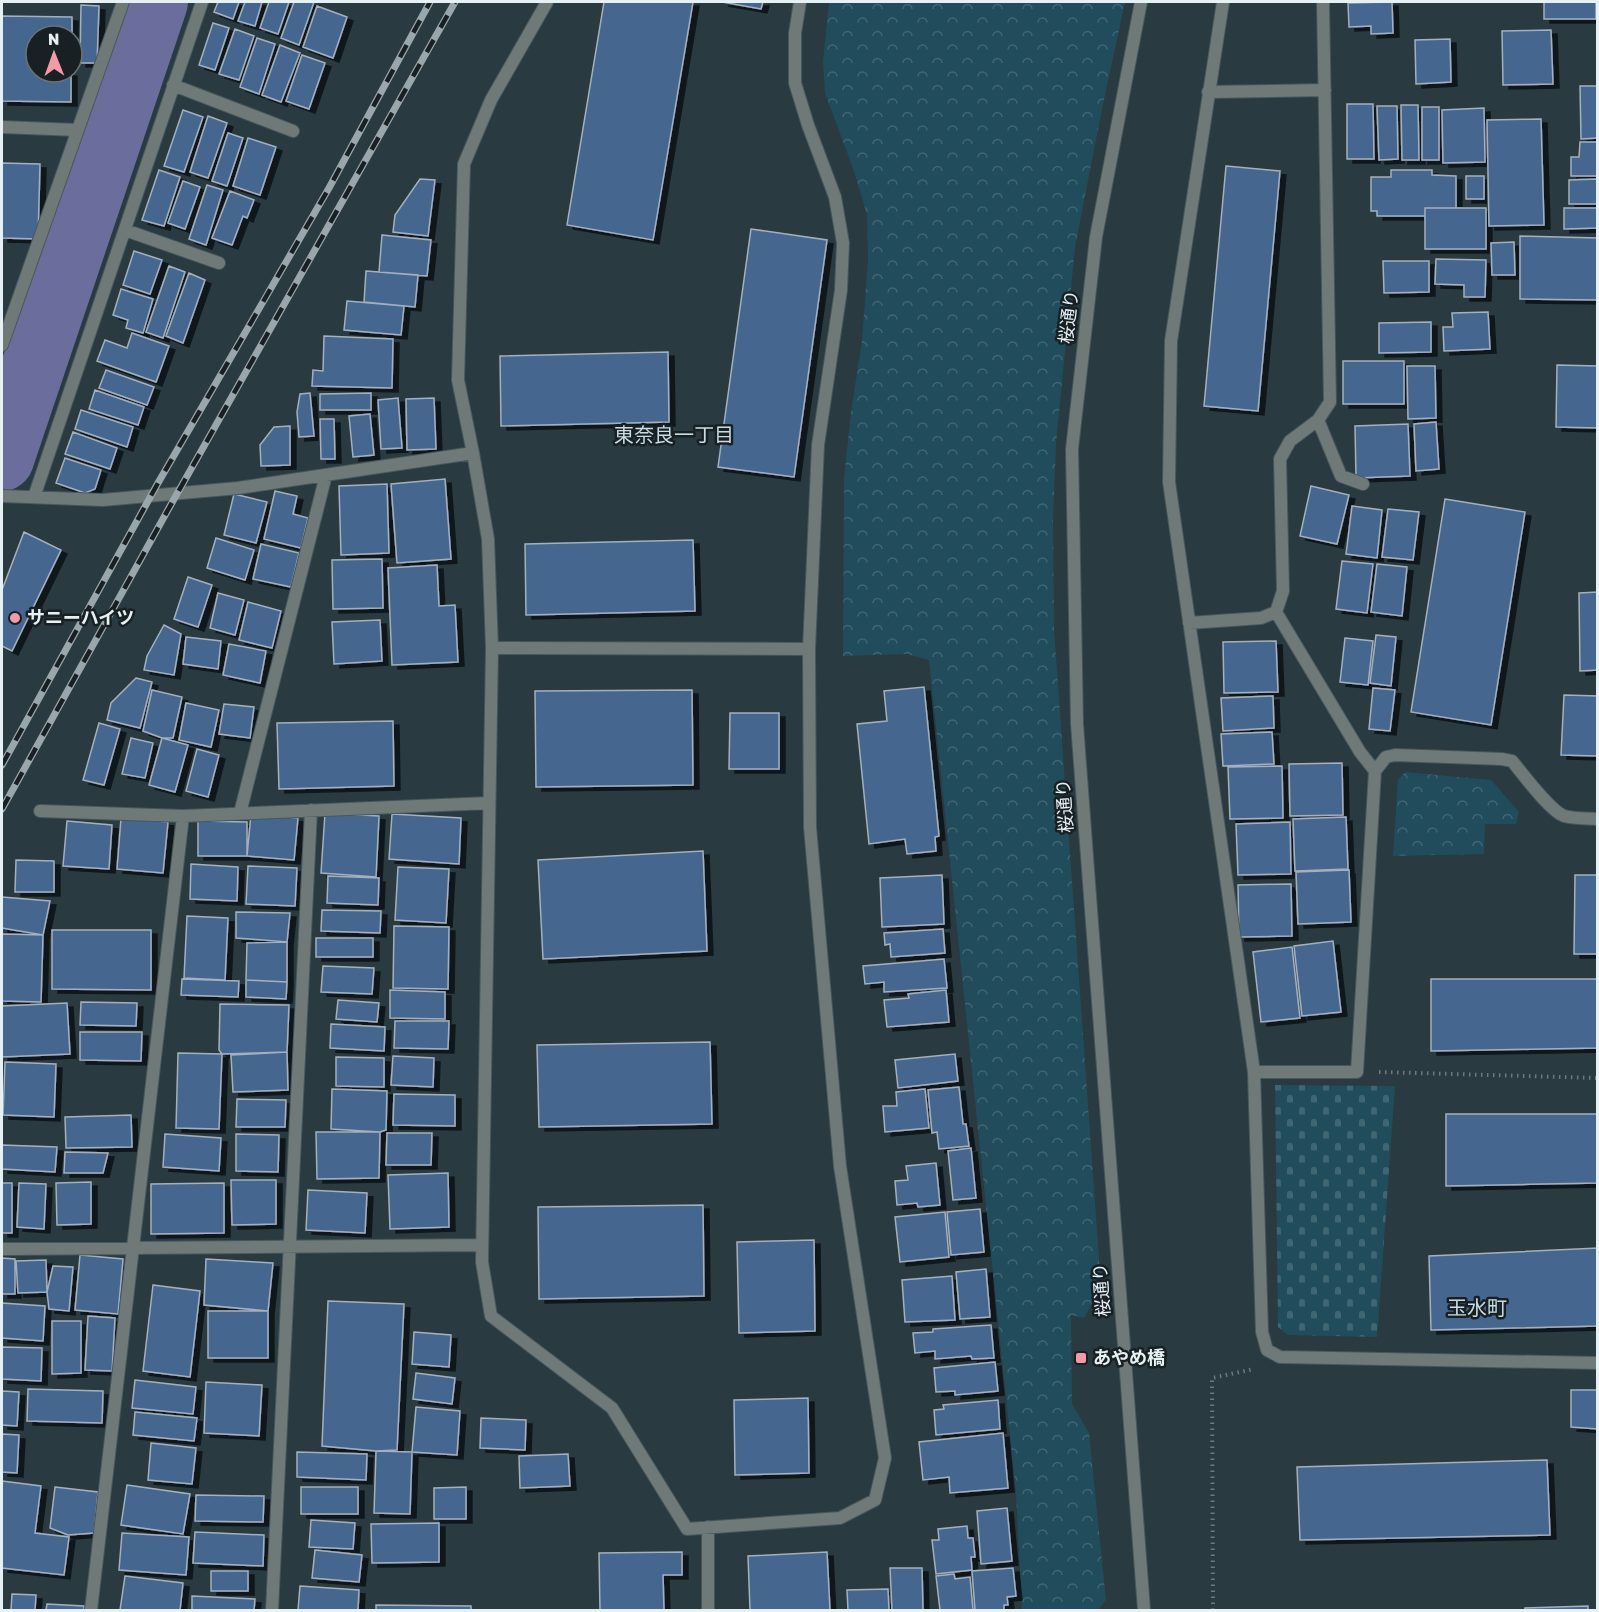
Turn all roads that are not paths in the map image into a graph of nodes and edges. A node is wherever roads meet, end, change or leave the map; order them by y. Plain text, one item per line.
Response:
1 (123, 2) edge
2 (201, 2) edge
3 (547, 2) edge
4 (800, 2) edge
5 (1141, 2) edge
6 (1223, 2) edge
7 (1323, 2) edge
8 (173, 85) junction
9 (1325, 90) junction
10 (1208, 92) junction
11 (2, 127) edge
12 (77, 130) junction
13 (293, 131) dead end
14 (125, 230) junction
15 (219, 263) dead end
16 (2, 345) edge
17 (1318, 420) junction
18 (473, 453) junction
19 (326, 475) junction
20 (1363, 484) dead end
21 (2, 496) edge
22 (34, 498) junction
23 (1276, 612) junction
24 (1189, 623) junction
25 (492, 648) junction
26 (809, 649) junction
27 (1375, 771) junction
28 (489, 803) junction
29 (311, 810) junction
30 (40, 811) dead end
31 (240, 813) junction
32 (183, 816) junction
33 (1598, 819) edge
34 (1254, 1072) junction
35 (482, 1245) junction
36 (291, 1247) junction
37 (132, 1248) junction
38 (2, 1249) edge
39 (1598, 1363) edge
40 (708, 1527) junction
41 (91, 1611) edge
42 (272, 1611) edge
43 (708, 1611) edge
44 (1144, 1611) edge

1 - 12 street
2 - 8 street
3 - 18 street
4 - 26 street
5 - 44 street, 桜通り
6 - 10 street
7 - 9 street
8 - 13 street
8 - 14 street
9 - 10 street
9 - 17 street
10 - 24 street
11 - 12 street
12 - 16 street
14 - 15 street
14 - 22 street
17 - 20 street
17 - 23 street
18 - 19 street
18 - 25 street
19 - 22 street
19 - 31 street
21 - 22 street
23 - 24 street
23 - 27 street
24 - 34 street
25 - 26 street
25 - 28 street
26 - 40 street
27 - 33 street
27 - 34 street
28 - 29 street
28 - 35 street
29 - 31 street
29 - 36 street
30 - 32 street
31 - 32 street
32 - 37 street
34 - 39 street
35 - 36 street
35 - 40 street
36 - 37 street
36 - 42 street
37 - 38 street
37 - 41 street
40 - 43 street

